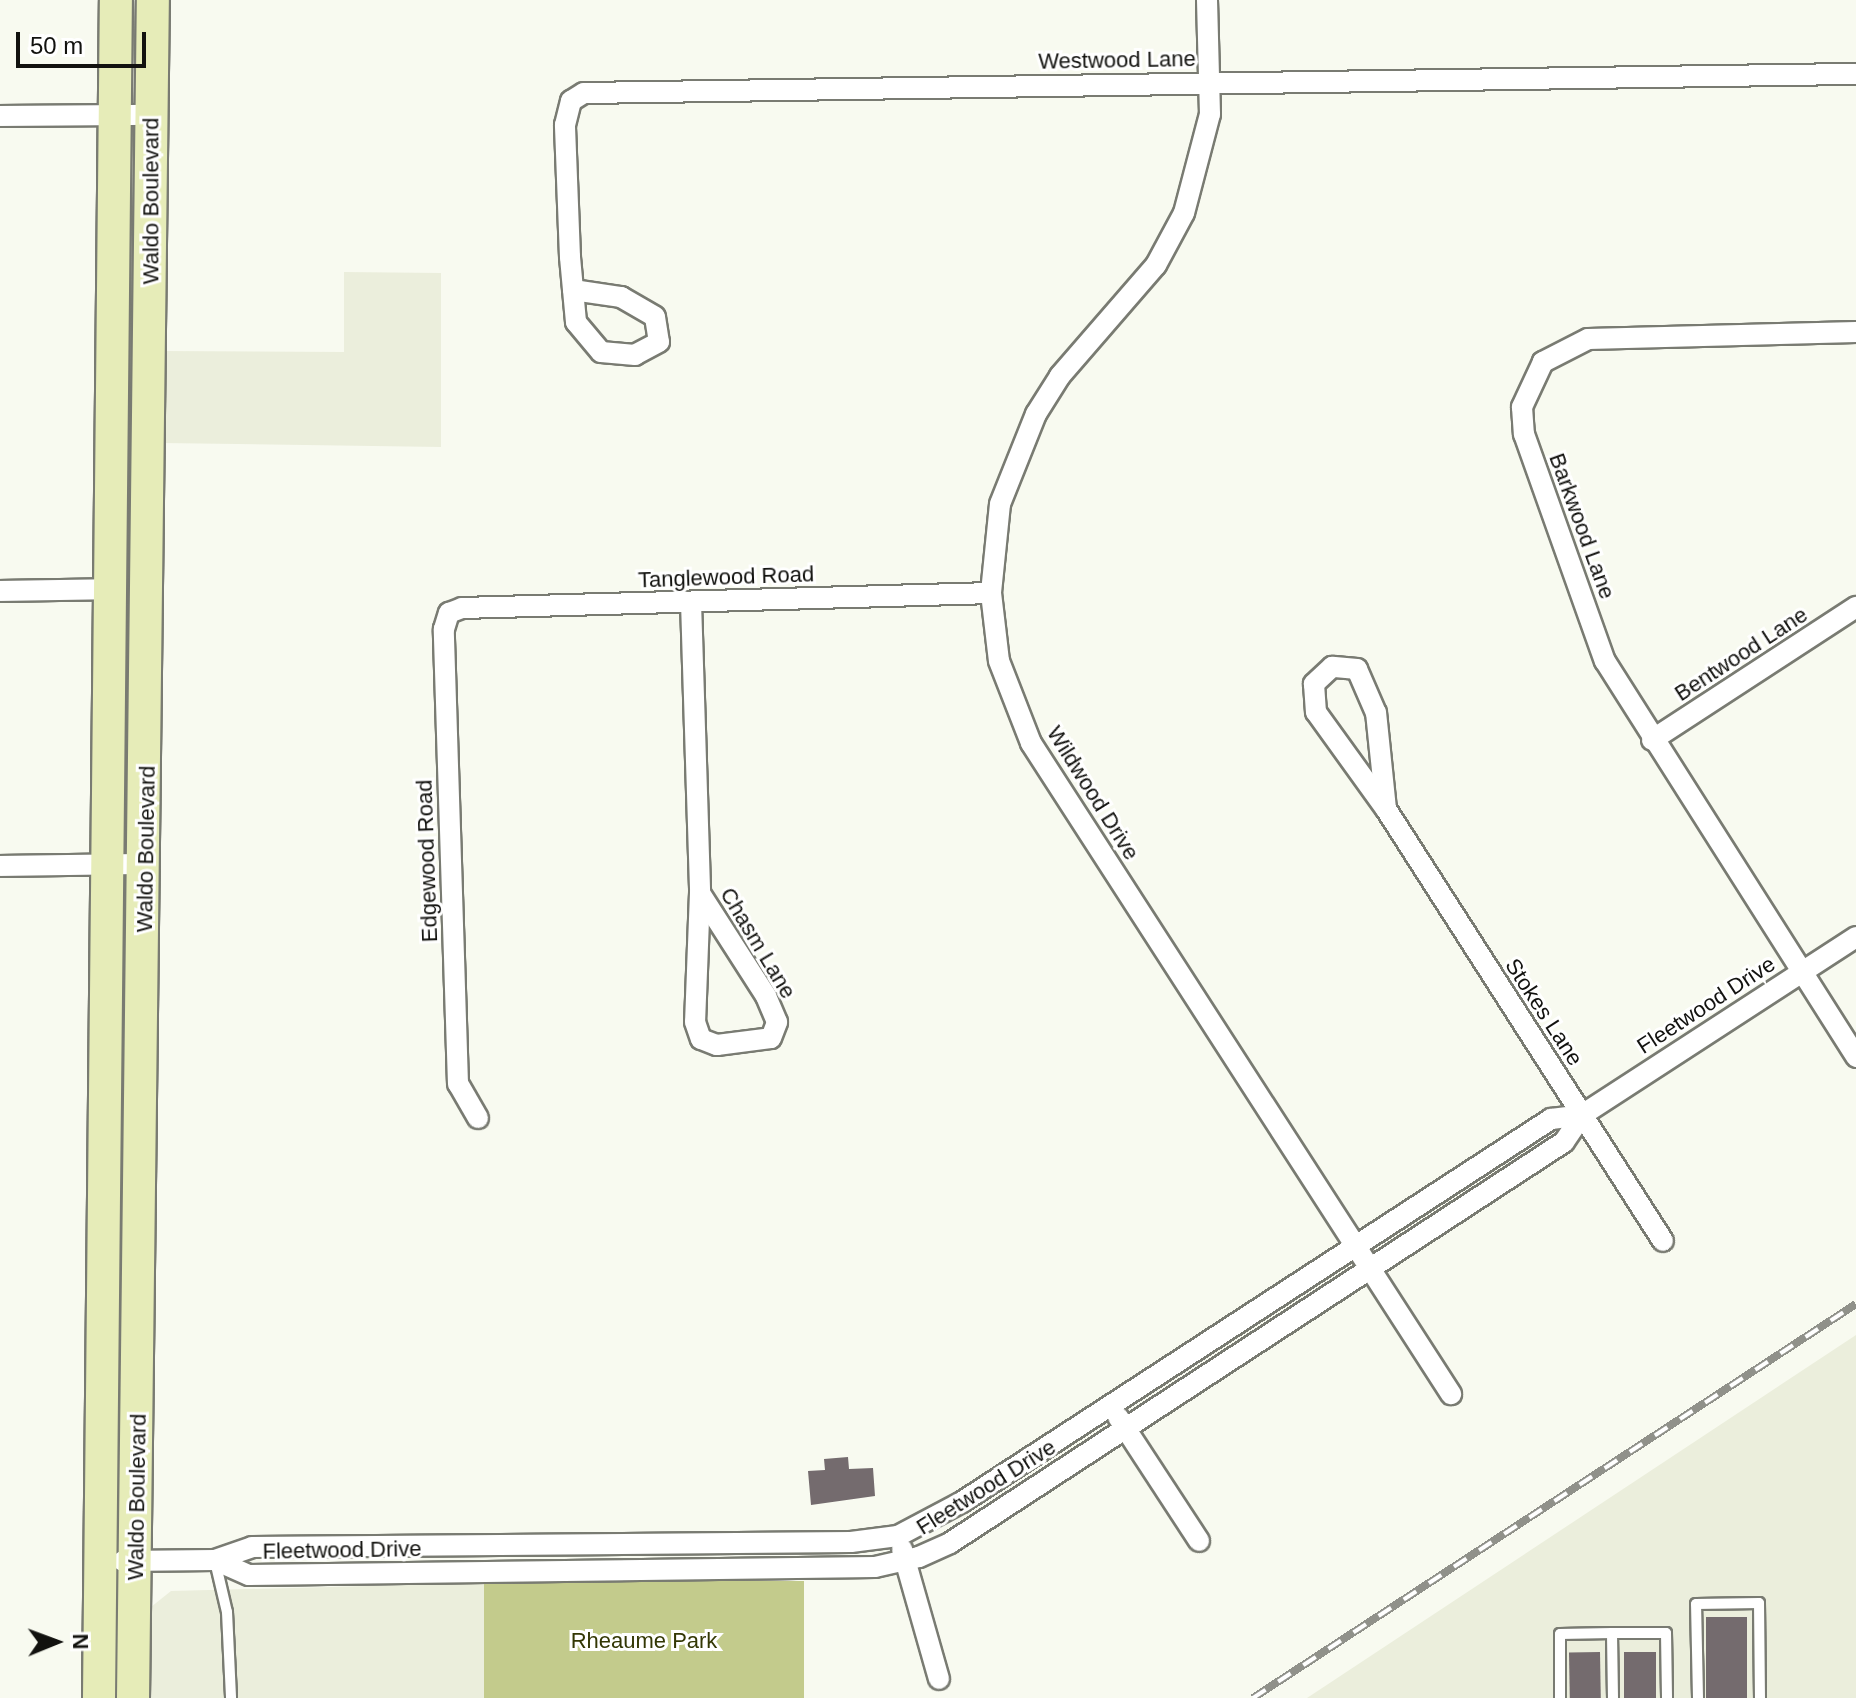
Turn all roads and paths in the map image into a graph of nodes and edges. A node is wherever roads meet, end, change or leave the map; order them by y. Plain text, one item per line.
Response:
1 (116, 0) edge
2 (153, 0) edge
3 (1207, 0) edge
4 (1856, 74) edge
5 (1211, 83) junction
6 (152, 115) junction
7 (0, 116) edge
8 (115, 116) junction
9 (573, 290) dead end
10 (1856, 332) edge
11 (131, 445) junction
12 (111, 589) junction
13 (0, 591) edge
14 (991, 593) junction
15 (691, 602) junction
16 (1856, 607) edge
17 (462, 608) joint
18 (1652, 740) junction
19 (1386, 809) junction
20 (146, 864) junction
21 (109, 865) junction
22 (0, 866) edge
23 (700, 893) junction
24 (1856, 937) edge
25 (1802, 971) junction
26 (1856, 1057) edge
27 (1582, 1115) junction
28 (478, 1118) dead end
29 (1663, 1241) dead end
30 (1355, 1246) junction
31 (1370, 1270) junction
32 (1451, 1394) dead end
33 (1110, 1406) junction
34 (1125, 1428) junction
35 (898, 1536) junction
36 (1199, 1541) dead end
37 (215, 1560) junction
38 (906, 1560) junction
39 (99, 1561) junction
40 (136, 1561) junction
41 (1612, 1633) junction
42 (939, 1679) dead end
43 (99, 1698) edge
44 (133, 1698) edge
45 (231, 1698) edge
46 (1560, 1698) edge
47 (1613, 1698) edge
48 (1667, 1698) edge
49 (1698, 1698) edge
50 (1760, 1698) edge

1 - 8 main road, Waldo Boulevard
2 - 6 main road, Waldo Boulevard
3 - 5 street, Wildwood Drive
4 - 5 street, Westwood Lane
5 - 9 street, Westwood Lane
5 - 14 street, Wildwood Drive
6 - 8 street
6 - 11 main road, Waldo Boulevard
7 - 8 street
8 - 11 main road, Waldo Boulevard
10 - 18 street, Barkwood Lane
11 - 12 main road, Waldo Boulevard
11 - 20 main road, Waldo Boulevard
12 - 13 street
12 - 21 main road, Waldo Boulevard
14 - 15 street, Tanglewood Road
14 - 30 street, Wildwood Drive
15 - 17 street, Tanglewood Road
15 - 23 street, Chasm Lane
16 - 18 street, Bentwood Lane
17 - 28 street, Edgewood Road
18 - 25 street, Barkwood Lane
19 - 19 street, Stokes Lane
19 - 27 street, Stokes Lane
20 - 21 street
20 - 40 main road, Waldo Boulevard
21 - 22 street
21 - 39 main road, Waldo Boulevard
23 - 23 street, Chasm Lane
24 - 25 street, Fleetwood Drive
25 - 26 street, Barkwood Lane
25 - 27 street, Fleetwood Drive
27 - 29 street, Stokes Lane
27 - 30 street, Fleetwood Drive
27 - 31 street, Fleetwood Drive
30 - 31 street, Wildwood Drive
30 - 33 street, Fleetwood Drive
31 - 32 street, Wildwood Drive
31 - 34 street, Fleetwood Drive
33 - 34 street
33 - 35 street, Fleetwood Drive
34 - 36 street
34 - 38 street, Fleetwood Drive
35 - 37 street, Fleetwood Drive
35 - 38 street
37 - 38 street, Fleetwood Drive
37 - 40 street, Fleetwood Drive
37 - 45 lane
38 - 42 street
39 - 40 street, Fleetwood Drive
39 - 43 main road, Waldo Boulevard
40 - 44 main road, Waldo Boulevard
41 - 46 lane
41 - 47 lane
41 - 48 lane
49 - 50 lane

